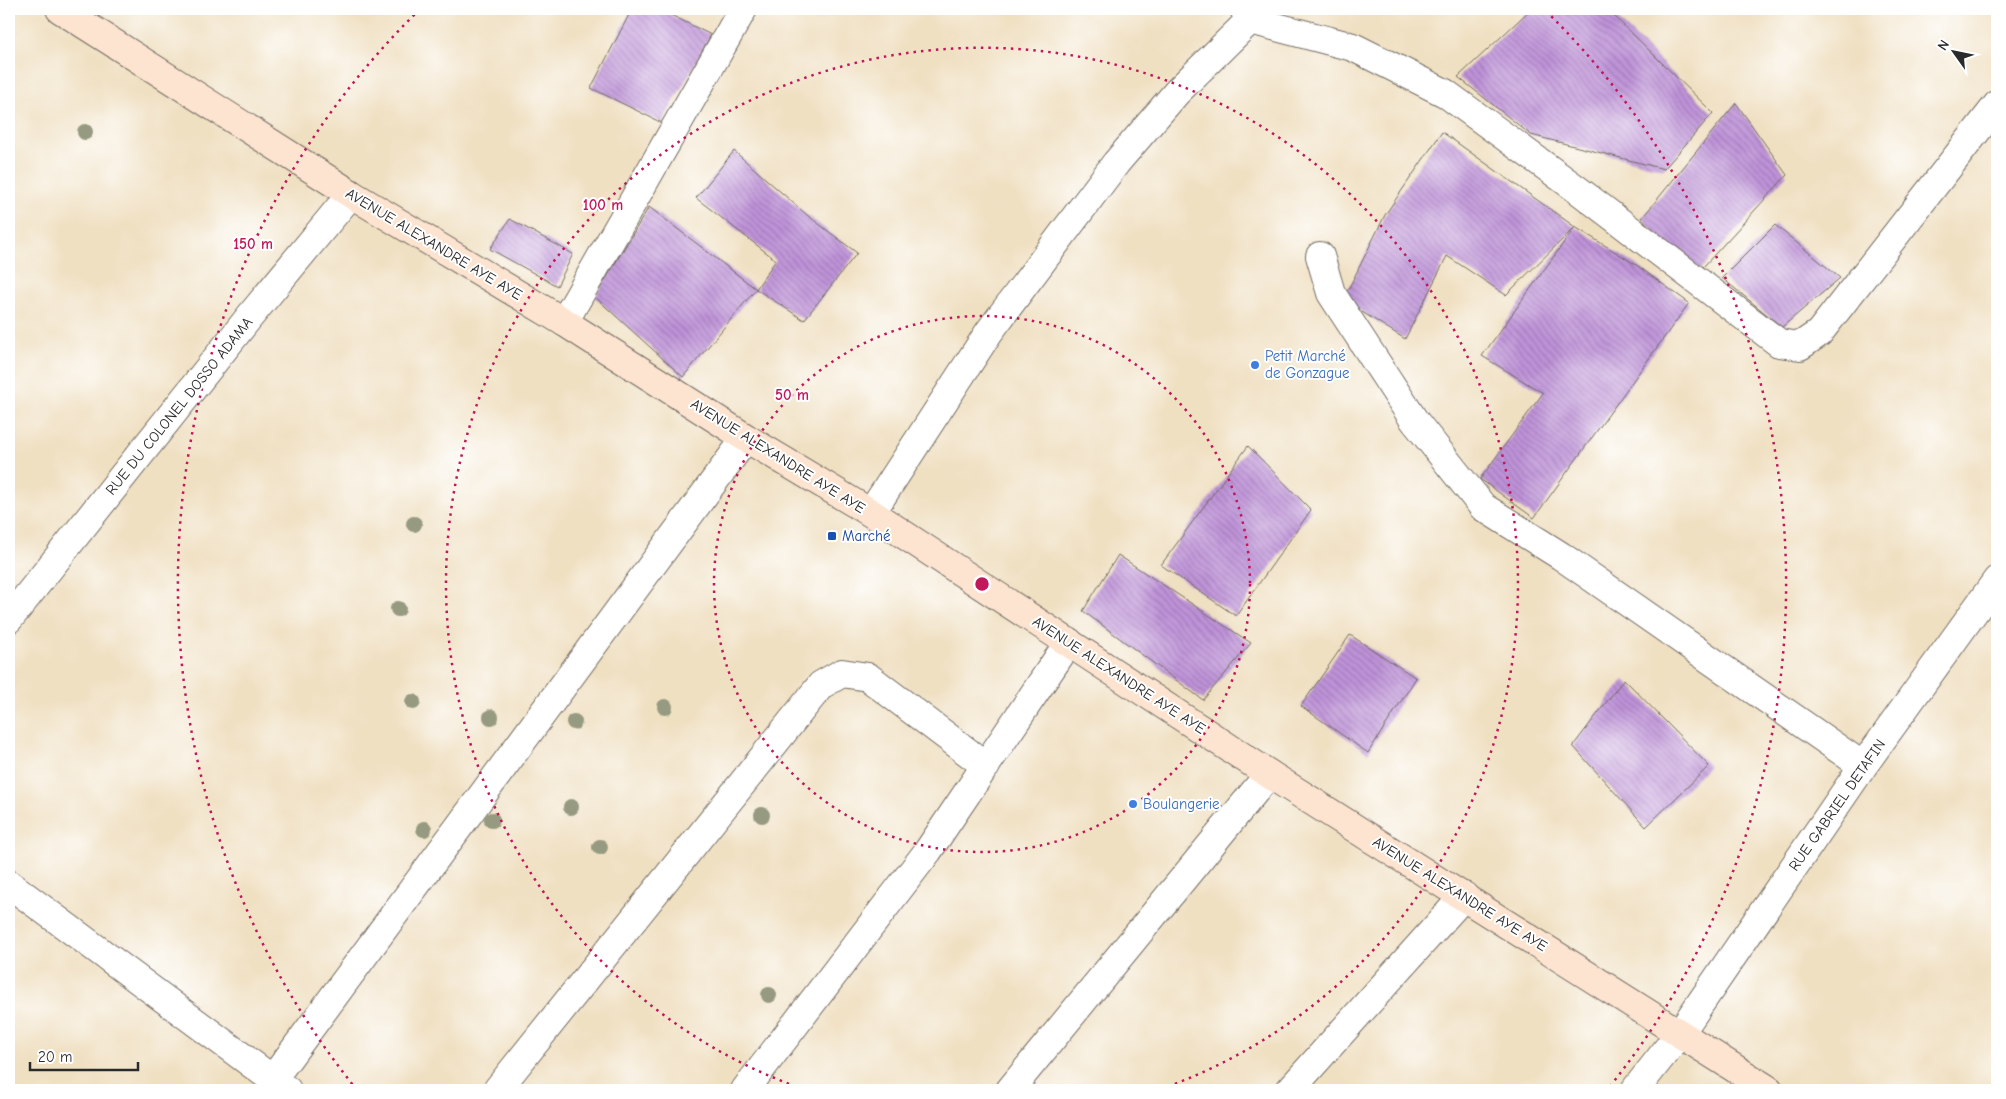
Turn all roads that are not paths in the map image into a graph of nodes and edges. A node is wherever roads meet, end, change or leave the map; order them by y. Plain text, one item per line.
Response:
1 (60, 9) edge
2 (743, 9) edge
3 (1247, 14) edge
4 (1997, 105) edge
5 (350, 194) junction
6 (1320, 256) dead end
7 (564, 322) junction
8 (746, 438) junction
9 (871, 513) junction
10 (1997, 580) edge
11 (9, 619) edge
12 (1069, 642) junction
13 (986, 766) junction
14 (1863, 766) junction
15 (1269, 774) junction
16 (9, 884) edge
17 (1464, 896) junction
18 (1680, 1032) junction
19 (280, 1085) edge
20 (497, 1090) edge
21 (745, 1090) edge
22 (1010, 1090) edge
23 (1290, 1090) edge
24 (1635, 1090) edge
25 (1769, 1090) edge

1 - 5 street, AVENUE ALEXANDRE AYE AYE
2 - 7 street
3 - 4 street
3 - 9 street
5 - 7 street, AVENUE ALEXANDRE AYE AYE
5 - 11 street, RUE DU COLONEL DOSSO ADAMA
6 - 14 street
7 - 8 street, AVENUE ALEXANDRE AYE AYE
8 - 9 street, AVENUE ALEXANDRE AYE AYE
8 - 19 street
9 - 12 street, AVENUE ALEXANDRE AYE AYE
10 - 14 street, RUE GABRIEL DETAFIN
12 - 13 street
12 - 15 street, AVENUE ALEXANDRE AYE AYE
13 - 20 street
13 - 21 street
14 - 18 street, RUE GABRIEL DETAFIN
15 - 17 street, AVENUE ALEXANDRE AYE AYE
15 - 22 street
16 - 19 street
17 - 18 street, AVENUE ALEXANDRE AYE AYE
17 - 23 street
18 - 24 street, RUE GABRIEL DETAFIN
18 - 25 street, AVENUE ALEXANDRE AYE AYE

